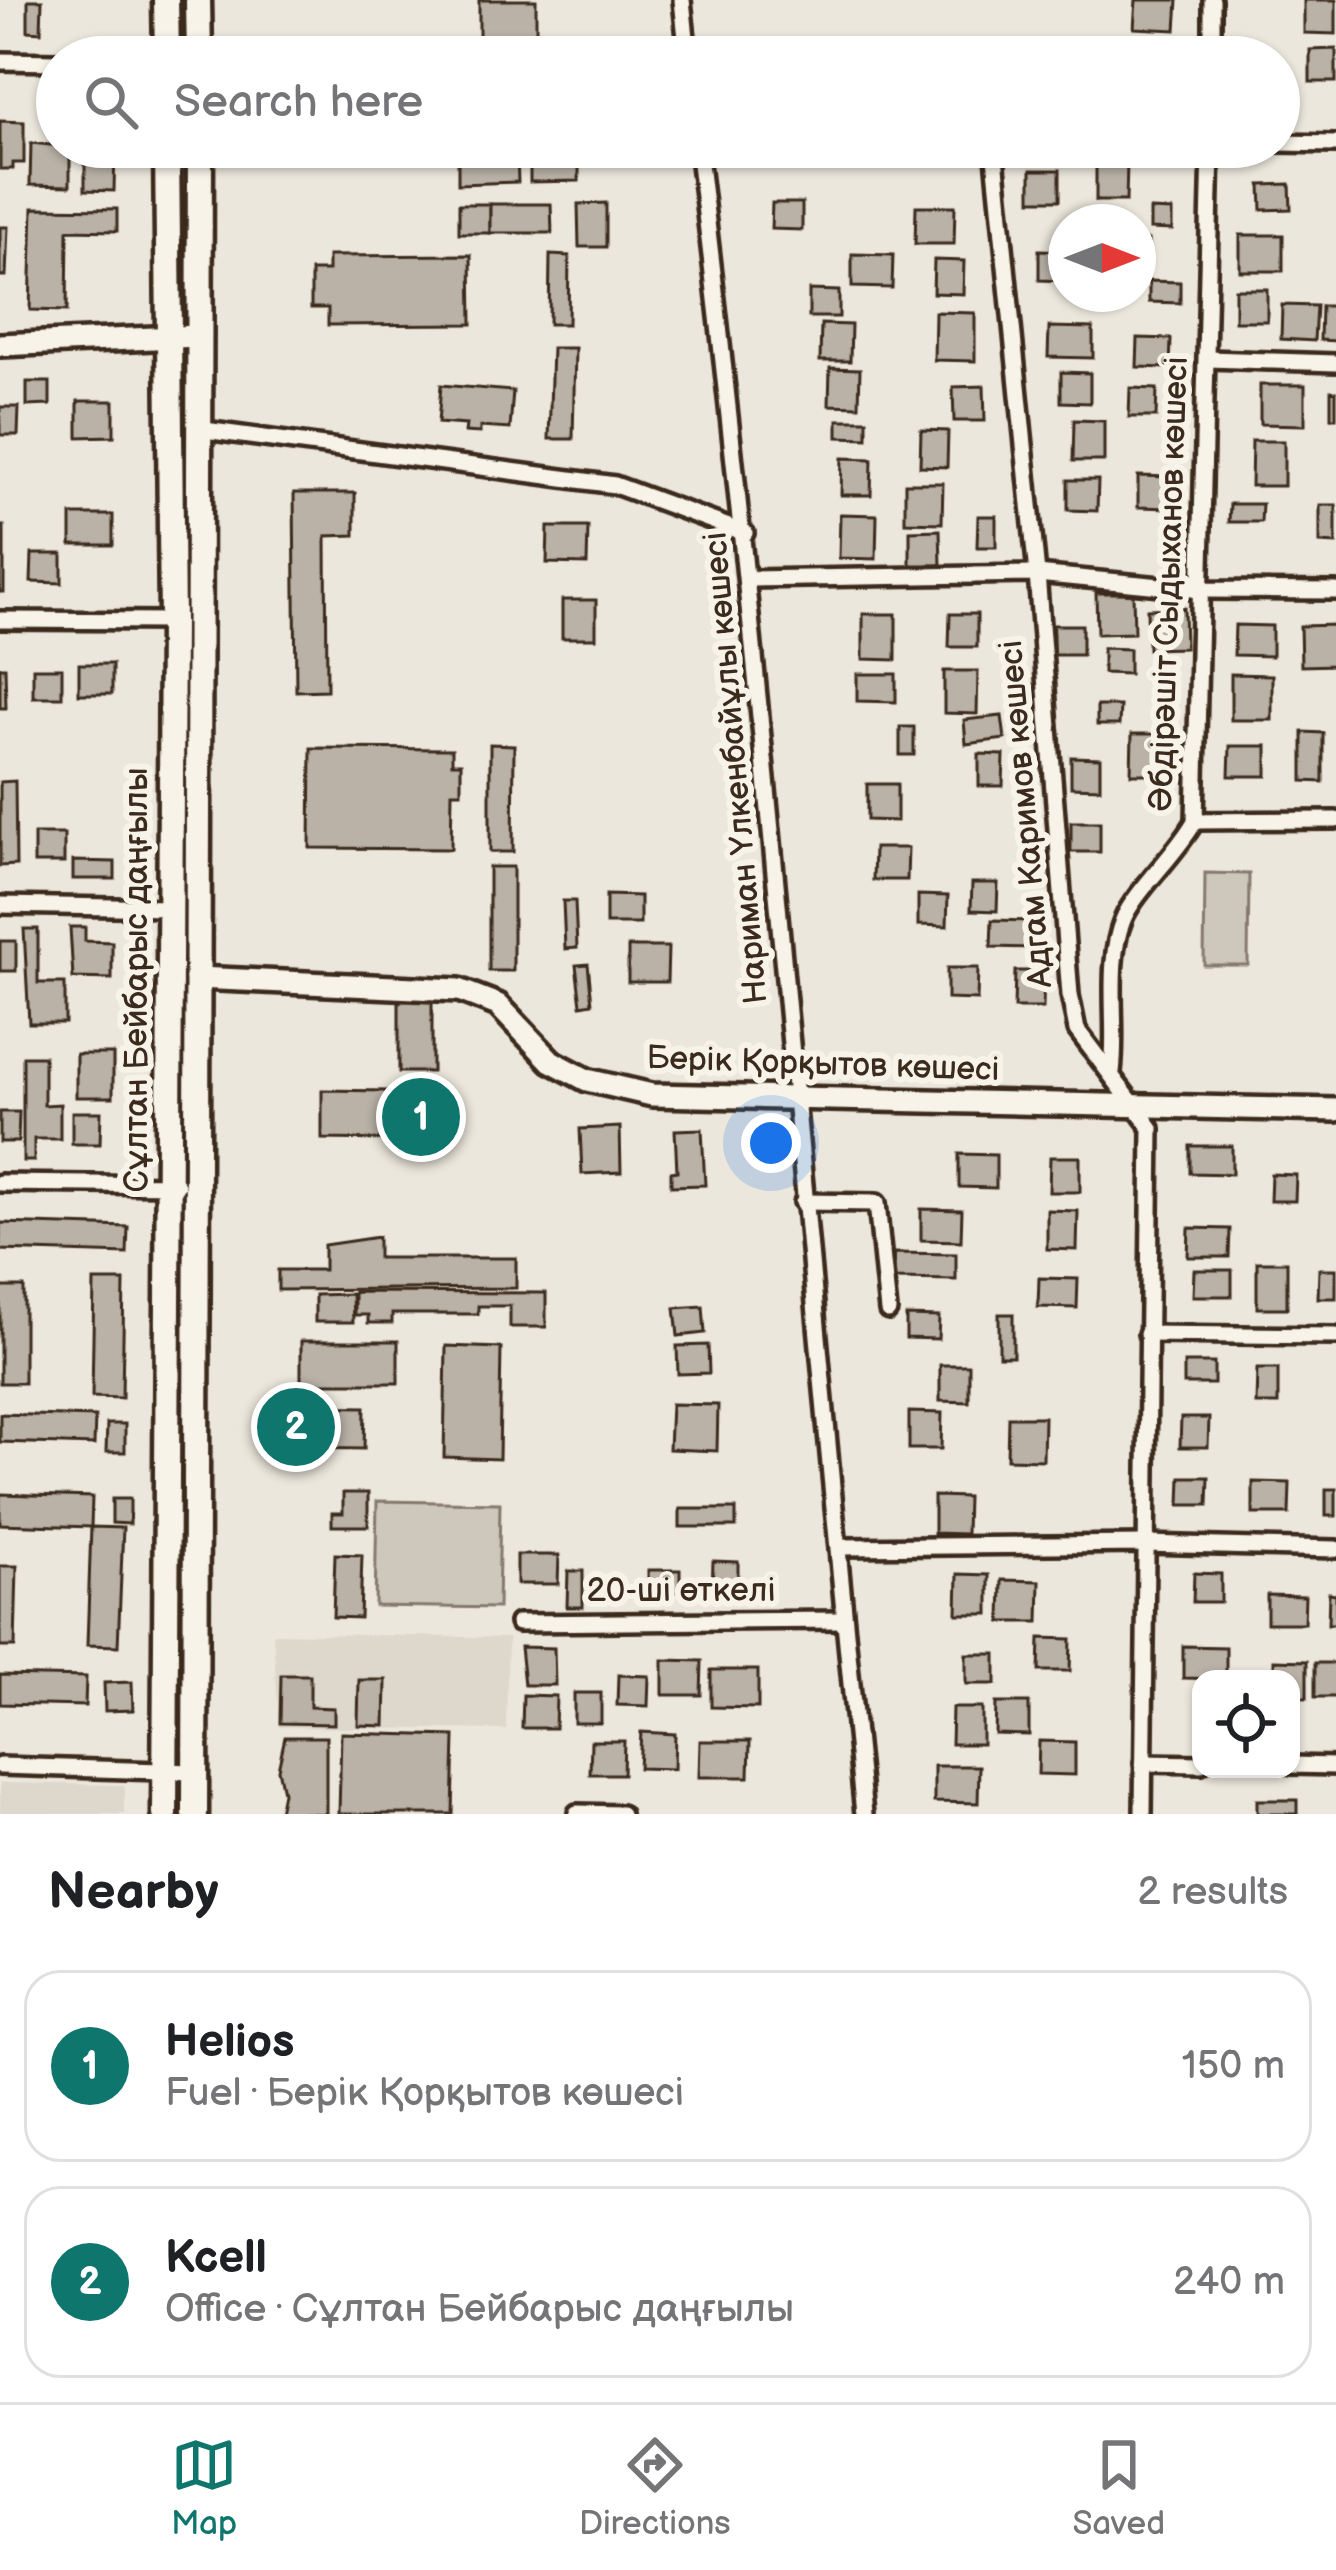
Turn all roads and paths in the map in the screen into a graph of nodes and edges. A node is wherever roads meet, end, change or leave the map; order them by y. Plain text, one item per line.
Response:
1 (166, 0) edge
2 (198, 0) edge
3 (682, 0) edge
4 (1212, 0) edge
5 (166, 36) edge
6 (199, 36) edge
7 (686, 36) edge
8 (1211, 36) edge
9 (0, 61) edge
10 (36, 62) edge
11 (1300, 143) edge
12 (1336, 144) edge
13 (167, 168) edge
14 (200, 168) edge
15 (701, 168) edge
16 (996, 168) edge
17 (1211, 168) edge
18 (198, 336) junction
19 (165, 339) junction
20 (0, 344) edge
21 (1208, 359) junction
22 (1336, 363) edge
23 (197, 429) junction
24 (745, 532) junction
25 (1037, 574) junction
26 (750, 579) junction
27 (1202, 590) junction
28 (1336, 591) edge
29 (0, 620) edge
30 (172, 621) junction
31 (1195, 820) junction
32 (1336, 820) edge
33 (0, 904) edge
34 (170, 908) junction
35 (196, 978) junction
36 (1112, 1072) junction
37 (796, 1100) junction
38 (1136, 1107) junction
39 (1336, 1110) edge
40 (0, 1184) edge
41 (198, 1184) junction
42 (169, 1185) junction
43 (803, 1202) junction
44 (888, 1311) dead end
45 (1147, 1334) junction
46 (1336, 1336) edge
47 (1145, 1544) junction
48 (841, 1547) junction
49 (1336, 1549) edge
50 (844, 1620) junction
51 (518, 1623) dead end
52 (1143, 1763) junction
53 (1192, 1764) edge
54 (0, 1766) edge
55 (1300, 1766) edge
56 (1336, 1766) edge
57 (166, 1771) junction
58 (194, 1772) junction
59 (577, 1813) edge
60 (165, 1814) edge
61 (195, 1814) edge
62 (621, 1814) edge
63 (864, 1814) edge
64 (1142, 1814) edge

1 - 5 main road
2 - 6 main road
3 - 7 street
4 - 8 street
9 - 10 street
11 - 12 street
13 - 19 main road, Сұлтан Бейбарыс даңғылы
14 - 18 main road, Сұлтан Бейбарыс даңғылы
15 - 24 street, Нариман Үлкенбайұлы көшесі
16 - 25 street, Адгам Каримов көшесі
17 - 21 street, Әбдірәшіт Сыдыханов көшесі
18 - 19 street
18 - 23 main road, Сұлтан Бейбарыс даңғылы
19 - 20 street
19 - 30 main road, Сұлтан Бейбарыс даңғылы
21 - 22 street
21 - 27 street, Әбдірәшіт Сыдыханов көшесі
23 - 24 street
23 - 35 main road, Сұлтан Бейбарыс даңғылы
24 - 26 street, Нариман Үлкенбайұлы көшесі
25 - 26 street
25 - 27 street
25 - 36 street, Адгам Каримов көшесі
26 - 37 street, Нариман Үлкенбайұлы көшесі
27 - 28 street
27 - 31 street, Әбдірәшіт Сыдыханов көшесі
29 - 30 street
30 - 34 main road, Сұлтан Бейбарыс даңғылы
31 - 32 street
31 - 36 street, Әбдірәшіт Сыдыханов көшесі
33 - 34 street
34 - 42 main road, Сұлтан Бейбарыс даңғылы
35 - 37 street, Берік Қорқытов көшесі
35 - 41 main road, Сұлтан Бейбарыс даңғылы
36 - 38 street, Адгам Каримов көшесі
37 - 38 street, Берік Қорқытов көшесі
37 - 43 street, Нариман Үлкенбайұлы көшесі
38 - 39 street, Берік Қорқытов көшесі
38 - 45 street, Адгам Каримов көшесі
40 - 42 street
41 - 42 street
41 - 58 main road, Сұлтан Бейбарыс даңғылы
42 - 57 main road, Сұлтан Бейбарыс даңғылы
43 - 44 street
43 - 48 street, Нариман Үлкенбайұлы көшесі
45 - 46 street
45 - 47 street, Адгам Каримов көшесі
47 - 48 street
47 - 49 street
47 - 52 street, Адгам Каримов көшесі
48 - 50 street, Нариман Үлкенбайұлы көшесі
50 - 51 street, 20-ші өткелі
50 - 63 street, Нариман Үлкенбайұлы көшесі
52 - 53 street
52 - 64 street, Адгам Каримов көшесі
54 - 57 street
55 - 56 street
57 - 58 street
57 - 60 main road, Сұлтан Бейбарыс даңғылы
58 - 61 main road, Сұлтан Бейбарыс даңғылы
59 - 62 street

